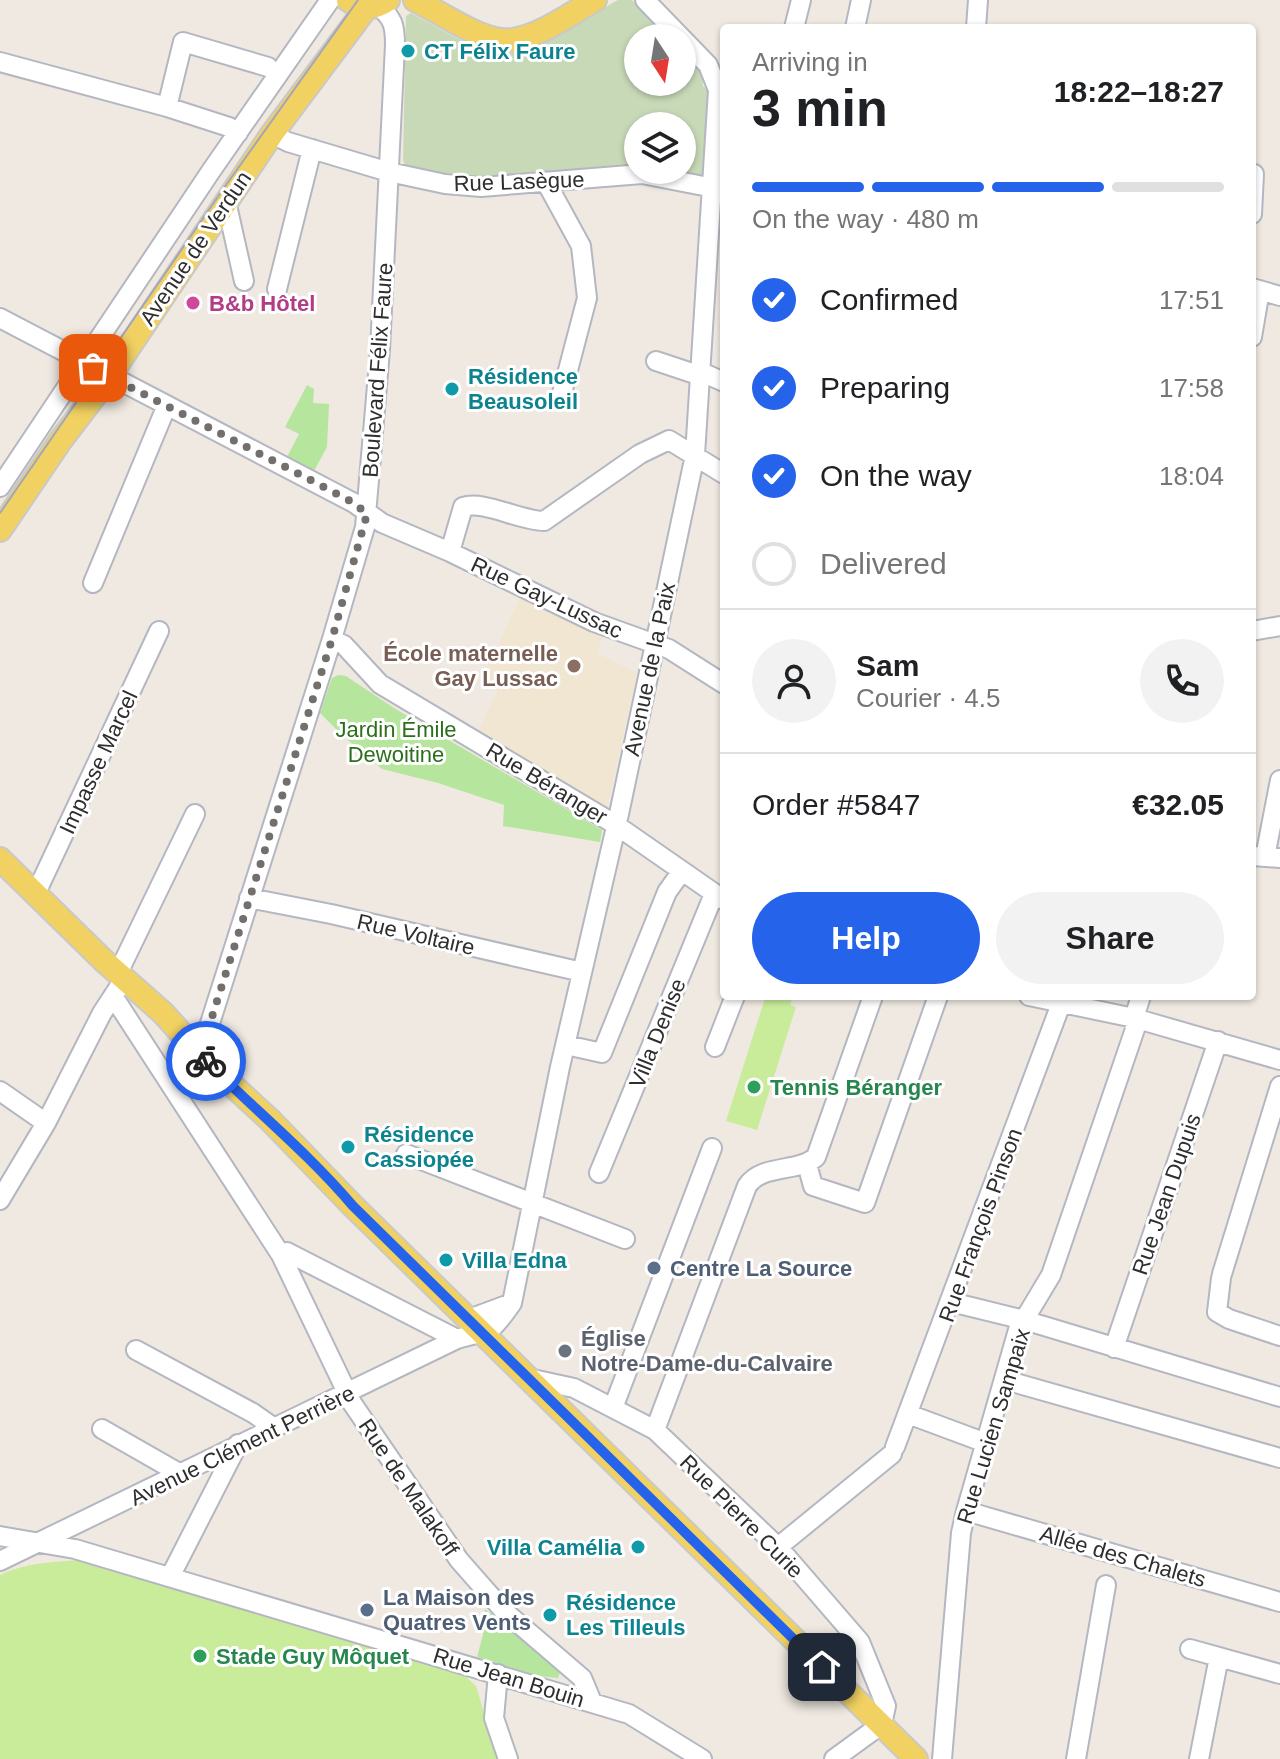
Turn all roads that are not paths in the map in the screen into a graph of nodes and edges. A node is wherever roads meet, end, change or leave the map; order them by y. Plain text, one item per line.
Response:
1 (330, 0) edge
2 (415, 0) edge
3 (595, 0) edge
4 (645, 0) edge
5 (801, 0) edge
6 (861, 0) edge
7 (978, 0) edge
8 (370, 3) edge
9 (795, 24) edge
10 (856, 24) edge
11 (976, 24) edge
12 (0, 62) edge
13 (268, 67) dead end
14 (167, 107) junction
15 (238, 133) junction
16 (272, 134) junction
17 (312, 149) junction
18 (389, 172) junction
19 (546, 182) junction
20 (718, 189) edge
21 (226, 201) junction
22 (244, 281) dead end
23 (277, 289) dead end
24 (1256, 289) edge
25 (1280, 296) edge
26 (0, 318) edge
27 (656, 361) dead end
28 (82, 363) junction
29 (699, 373) junction
30 (109, 377) junction
31 (720, 381) edge
32 (562, 393) dead end
33 (167, 405) junction
34 (695, 455) junction
35 (720, 471) edge
36 (0, 487) edge
37 (367, 514) junction
38 (0, 530) edge
39 (450, 552) junction
40 (93, 583) dead end
41 (1280, 626) edge
42 (1256, 630) edge
43 (159, 631) dead end
44 (332, 639) junction
45 (655, 645) junction
46 (720, 681) edge
47 (1280, 780) edge
48 (195, 814) dead end
49 (616, 825) junction
50 (1266, 857) edge
51 (0, 859) edge
52 (682, 871) junction
53 (36, 893) junction
54 (719, 897) edge
55 (249, 898) junction
56 (582, 972) junction
57 (117, 987) junction
58 (733, 1000) edge
59 (872, 1000) edge
60 (937, 1000) edge
61 (1055, 1000) edge
62 (1140, 1000) edge
63 (1062, 1001) junction
64 (1134, 1018) junction
65 (1218, 1041) junction
66 (566, 1045) junction
67 (715, 1047) dead end
68 (196, 1051) junction
69 (1280, 1060) edge
70 (1280, 1086) edge
71 (0, 1091) edge
72 (46, 1123) junction
73 (712, 1148) dead end
74 (406, 1154) dead end
75 (807, 1164) junction
76 (599, 1173) dead end
77 (0, 1200) edge
78 (532, 1204) junction
79 (625, 1239) dead end
80 (281, 1255) junction
81 (951, 1302) junction
82 (1024, 1320) junction
83 (477, 1327) junction
84 (1280, 1336) edge
85 (457, 1339) junction
86 (1114, 1348) junction
87 (136, 1350) dead end
88 (528, 1378) junction
89 (1005, 1380) junction
90 (347, 1393) junction
91 (1280, 1397) edge
92 (613, 1408) junction
93 (908, 1414) junction
94 (273, 1427) junction
95 (102, 1429) dead end
96 (655, 1430) junction
97 (986, 1443) junction
98 (238, 1444) junction
99 (1280, 1458) edge
100 (179, 1473) junction
101 (966, 1511) junction
102 (0, 1536) edge
103 (40, 1543) junction
104 (778, 1547) junction
105 (0, 1561) edge
106 (170, 1577) junction
107 (1106, 1585) dead end
108 (1280, 1602) edge
109 (1190, 1649) dead end
110 (1219, 1657) junction
111 (498, 1674) junction
112 (1280, 1674) edge
113 (592, 1702) junction
114 (882, 1724) junction
115 (508, 1759) edge
116 (702, 1759) edge
117 (834, 1759) edge
118 (916, 1759) edge
119 (942, 1759) edge
120 (1076, 1759) edge
121 (1199, 1759) edge

1 - 15 street, Avenue de Verdun
2 - 3 main road
4 - 20 street, Avenue de la Paix
5 - 9 street
6 - 10 street
7 - 11 street
8 - 16 main road, Avenue de Verdun
8 - 18 street, Boulevard Félix Faure
12 - 14 street
13 - 14 street
14 - 15 street
15 - 28 street, Avenue de Verdun
16 - 17 street, Rue Lasègue
16 - 21 main road, Avenue de Verdun
17 - 18 street, Rue Lasègue
17 - 23 street
18 - 19 street, Rue Lasègue
18 - 37 street, Boulevard Félix Faure
19 - 20 street, Rue Lasègue
19 - 32 street
20 - 29 street, Avenue de la Paix
21 - 22 street
21 - 30 main road, Avenue de Verdun
24 - 25 street
26 - 28 street, Rue Gay-Lussac
27 - 29 street
28 - 30 street, Rue Gay-Lussac
28 - 36 street, Avenue de Verdun
29 - 31 street
29 - 34 street, Avenue de la Paix
30 - 33 street, Rue Gay-Lussac
30 - 38 main road, Avenue de Verdun
33 - 37 street, Rue Gay-Lussac
33 - 40 street
34 - 35 street
34 - 39 street
34 - 45 street, Avenue de la Paix
37 - 39 street, Rue Gay-Lussac
37 - 44 street, Boulevard Félix Faure
39 - 45 street, Rue Gay-Lussac
41 - 42 street
43 - 53 street, Impasse Marcel
44 - 49 street, Rue Béranger
44 - 55 street, Boulevard Félix Faure
45 - 46 street, Rue Gay-Lussac
45 - 49 street, Avenue de la Paix
47 - 50 street
48 - 57 street
49 - 52 street, Rue Béranger
49 - 56 street, Avenue de la Paix
51 - 53 main road
52 - 54 street, Rue Béranger
52 - 66 street
53 - 57 main road
54 - 76 street, Villa Denise
55 - 56 street, Rue Voltaire
55 - 68 street, Boulevard Félix Faure
56 - 66 street, Avenue de la Paix
57 - 68 main road
57 - 72 street
57 - 80 street, Rue de Malakoff
58 - 67 street
59 - 75 street
60 - 75 street
61 - 63 street
62 - 64 street, Rue Lucien Sampaix
63 - 64 street
63 - 81 street, Rue François Pinson
64 - 65 street
64 - 82 street, Rue Lucien Sampaix
65 - 69 street
65 - 86 street, Rue Jean Dupuis
66 - 78 street, Avenue de la Paix
68 - 83 main road
70 - 84 street
71 - 72 street
72 - 77 street
73 - 92 street
74 - 78 street
75 - 96 street
78 - 79 street
78 - 83 street, Avenue de la Paix
80 - 85 street
80 - 90 street, Rue de Malakoff
81 - 82 street
81 - 93 street, Rue François Pinson
82 - 86 street
82 - 89 street, Rue Lucien Sampaix
83 - 85 street, Avenue Clément Perrière
83 - 88 main road
85 - 90 street, Avenue Clément Perrière
86 - 91 street
87 - 94 street
88 - 92 street, Rue Pierre Curie
88 - 114 main road
89 - 97 street, Rue Lucien Sampaix
89 - 99 street
90 - 94 street, Avenue Clément Perrière
90 - 113 street, Rue de Malakoff
92 - 96 street, Rue Pierre Curie
93 - 97 street
93 - 104 street, Rue François Pinson
94 - 98 street, Avenue Clément Perrière
95 - 100 street
96 - 104 street, Rue Pierre Curie
97 - 101 street, Rue Lucien Sampaix
98 - 100 street, Avenue Clément Perrière
98 - 106 street
100 - 103 street, Avenue Clément Perrière
101 - 108 street, Allée des Chalets
101 - 119 street, Rue Lucien Sampaix
102 - 103 street, Rue Jean Bouin
103 - 105 street, Avenue Clément Perrière
103 - 106 street, Rue Jean Bouin
104 - 114 street, Rue Pierre Curie
106 - 111 street, Rue Jean Bouin
107 - 120 street
109 - 110 street
110 - 112 street
110 - 121 street
111 - 113 street, Rue Jean Bouin
111 - 115 street
113 - 116 street, Rue Jean Bouin
114 - 117 street
114 - 118 main road

